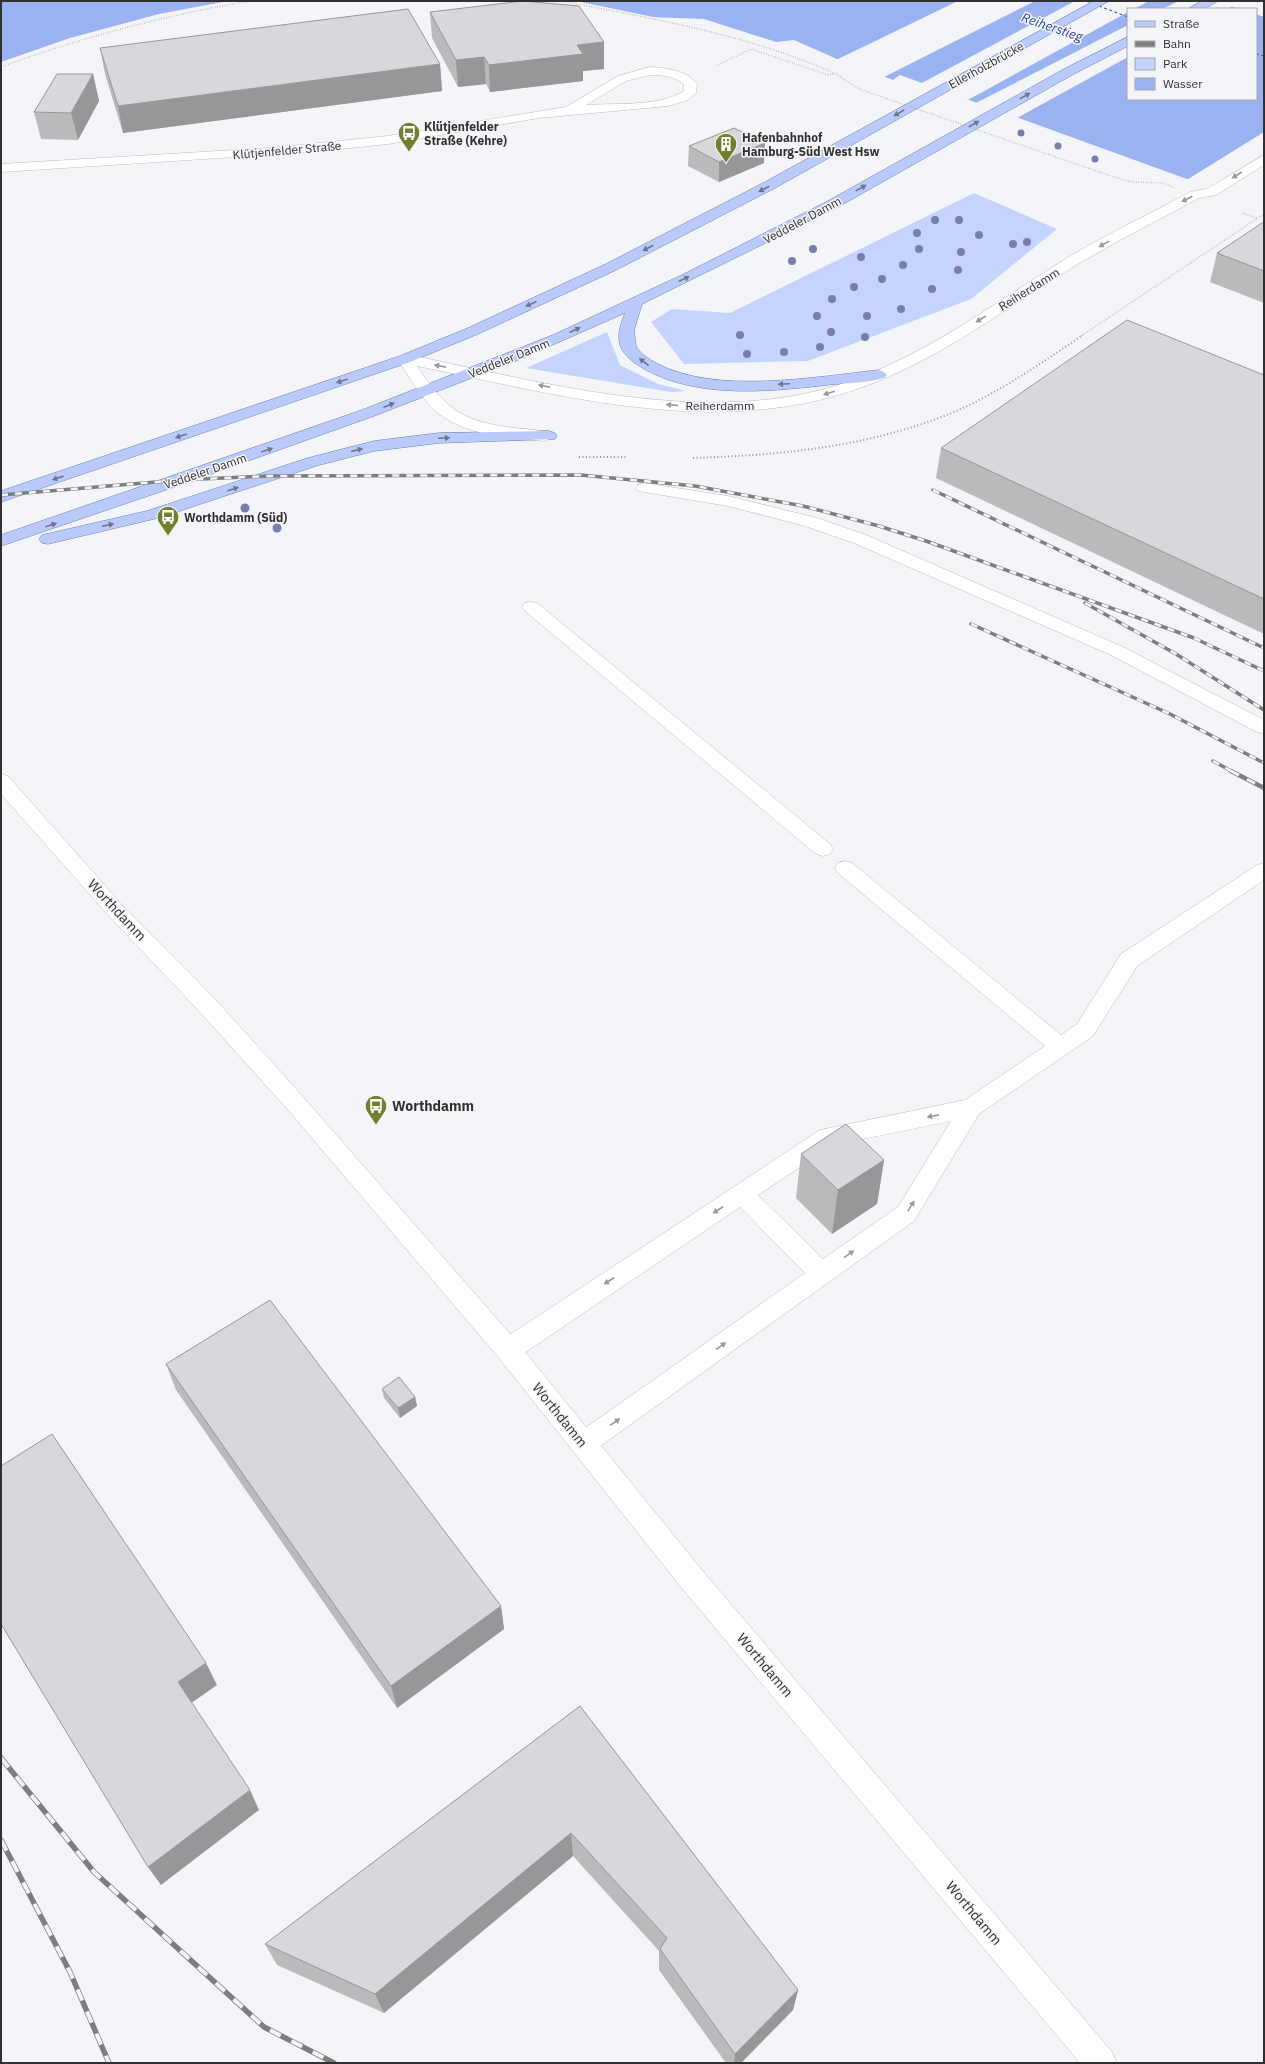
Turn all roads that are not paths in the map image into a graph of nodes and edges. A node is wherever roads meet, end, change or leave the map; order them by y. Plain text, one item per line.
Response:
1 (1103, 1) edge
2 (1212, 1) edge
3 (1196, 8) edge
4 (1127, 42) edge
5 (571, 109) junction
6 (1264, 159) edge
7 (1, 168) edge
8 (636, 302) junction
9 (405, 359) junction
10 (474, 372) junction
11 (879, 375) junction
12 (428, 391) junction
13 (549, 436) joint
14 (644, 488) dead end
15 (1, 497) edge
16 (1, 541) edge
17 (1, 546) edge
18 (531, 607) dead end
19 (1264, 728) edge
20 (1, 782) edge
21 (823, 849) dead end
22 (846, 868) dead end
23 (1264, 870) edge
24 (1062, 1047) junction
25 (971, 1108) junction
26 (742, 1194) junction
27 (822, 1274) junction
28 (508, 1350) junction
29 (583, 1444) junction
30 (1101, 2063) edge

1 -> 9 main road, Ellerholzbrücke
2 - 3 main road
8 -> 4 main road, Veddeler Damm
5 - 5 street, Klütjenfelder Straße
5 - 7 street, Klütjenfelder Straße
6 -> 11 street, Reiherdamm
10 -> 8 main road, Veddeler Damm
11 -> 8 main road
10 -> 9 street, Reiherdamm
9 - 12 street
9 -> 15 main road
11 -> 10 street, Reiherdamm
10 - 12 main road, Veddeler Damm
12 - 13 street
16 -> 12 main road, Veddeler Damm
17 -> 13 main road
14 - 19 street
18 - 21 street
20 - 28 street, Worthdamm
22 - 24 street
23 - 24 street
24 - 25 street
25 -> 26 street
27 -> 25 street
26 - 27 street
26 -> 28 street
29 -> 27 street
28 - 29 street, Worthdamm
29 - 30 street, Worthdamm

